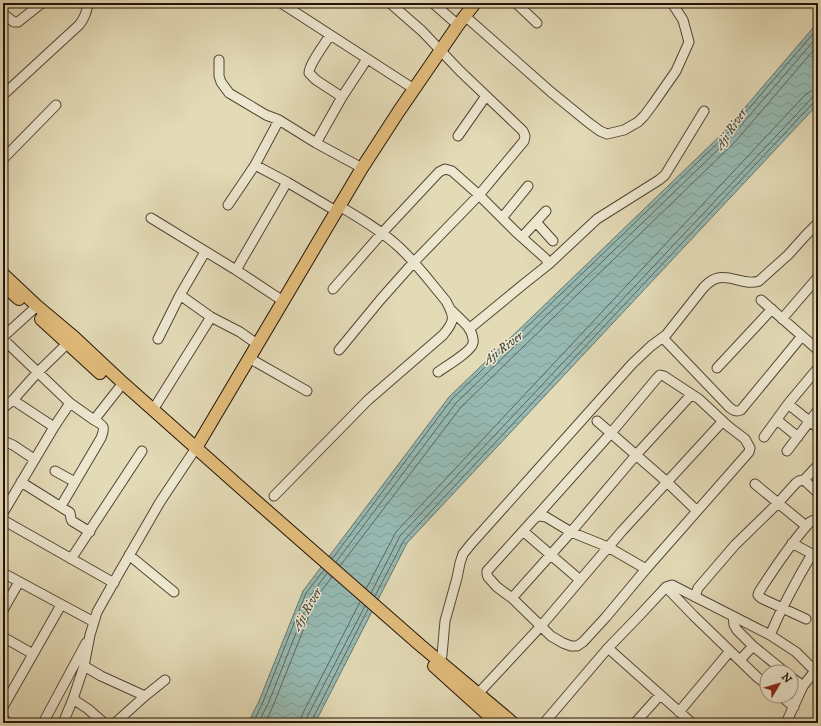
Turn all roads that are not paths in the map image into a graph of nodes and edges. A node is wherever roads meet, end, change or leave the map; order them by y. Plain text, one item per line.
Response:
1 (88, 3) edge
2 (281, 3) edge
3 (390, 3) edge
4 (433, 3) edge
5 (475, 3) edge
6 (516, 3) edge
7 (672, 3) edge
8 (39, 4) edge
9 (3, 14) edge
10 (462, 21) junction
11 (537, 23) dead end
12 (330, 35) junction
13 (441, 50) junction
14 (366, 59) junction
15 (219, 60) dead end
16 (414, 89) junction
17 (3, 95) edge
18 (486, 96) junction
19 (342, 97) junction
20 (56, 105) dead end
21 (704, 111) dead end
22 (279, 120) junction
23 (458, 136) dead end
24 (316, 143) junction
25 (3, 159) edge
26 (255, 165) junction
27 (362, 168) junction
28 (287, 182) junction
29 (528, 186) dead end
30 (479, 195) junction
31 (228, 205) dead end
32 (338, 209) junction
33 (546, 211) dead end
34 (151, 218) dead end
35 (502, 218) junction
36 (536, 222) junction
37 (817, 227) edge
38 (382, 233) junction
39 (522, 237) junction
40 (553, 241) dead end
41 (205, 252) junction
42 (414, 263) junction
43 (549, 264) junction
44 (236, 270) junction
45 (818, 277) edge
46 (4, 278) edge
47 (333, 289) dead end
48 (180, 295) junction
49 (760, 300) dead end
50 (283, 301) junction
51 (34, 308) junction
52 (772, 309) junction
53 (451, 310) junction
54 (211, 317) junction
55 (782, 319) junction
56 (470, 329) junction
57 (802, 336) junction
58 (3, 338) edge
59 (664, 338) junction
60 (158, 339) dead end
61 (71, 340) junction
62 (257, 344) junction
63 (817, 346) edge
64 (339, 350) dead end
65 (249, 358) junction
66 (717, 368) dead end
67 (818, 368) edge
68 (438, 372) dead end
69 (37, 373) junction
70 (121, 386) junction
71 (306, 391) dead end
72 (691, 395) junction
73 (13, 400) junction
74 (70, 403) junction
75 (788, 404) junction
76 (3, 408) edge
77 (153, 410) junction
78 (818, 410) edge
79 (94, 420) junction
80 (777, 420) junction
81 (598, 421) dead end
82 (723, 421) junction
83 (810, 422) junction
84 (54, 427) junction
85 (818, 428) edge
86 (611, 433) junction
87 (798, 436) junction
88 (764, 437) dead end
89 (3, 442) edge
90 (142, 451) dead end
91 (194, 451) junction
92 (787, 452) dead end
93 (636, 455) junction
94 (34, 459) junction
95 (818, 465) edge
96 (55, 470) dead end
97 (804, 480) junction
98 (21, 482) junction
99 (75, 482) junction
100 (667, 482) junction
101 (755, 484) dead end
102 (818, 493) edge
103 (274, 496) dead end
104 (778, 503) junction
105 (61, 506) junction
106 (697, 511) junction
107 (3, 513) edge
108 (536, 517) junction
109 (3, 520) edge
110 (818, 521) edge
111 (806, 526) junction
112 (523, 531) junction
113 (90, 532) junction
114 (571, 532) junction
115 (792, 543) junction
116 (608, 547) junction
117 (129, 555) junction
118 (551, 555) junction
119 (815, 556) edge
120 (71, 559) junction
121 (646, 569) junction
122 (3, 573) edge
123 (580, 580) junction
124 (19, 582) junction
125 (114, 582) junction
126 (666, 587) junction
127 (174, 592) dead end
128 (695, 597) junction
129 (512, 598) junction
130 (61, 605) junction
131 (782, 607) junction
132 (3, 610) edge
133 (733, 616) junction
134 (806, 619) dead end
135 (94, 622) junction
136 (541, 626) junction
137 (90, 635) junction
138 (770, 635) junction
139 (3, 637) edge
140 (753, 646) junction
141 (608, 648) junction
142 (730, 651) junction
143 (33, 654) junction
144 (740, 660) junction
145 (437, 664) junction
146 (775, 664) edge
147 (84, 666) junction
148 (816, 669) edge
149 (759, 679) edge
150 (165, 680) dead end
151 (799, 683) edge
152 (803, 686) junction
153 (660, 695) junction
154 (145, 696) junction
155 (475, 697) junction
156 (73, 699) junction
157 (791, 704) edge
158 (794, 706) junction
159 (3, 707) edge
160 (679, 712) junction
161 (3, 718) edge
162 (92, 719) edge
163 (790, 721) edge
164 (8, 723) edge
165 (43, 723) edge
166 (63, 723) edge
167 (104, 723) edge
168 (115, 723) edge
169 (497, 723) edge
170 (513, 723) edge
171 (544, 723) edge
172 (635, 723) edge
173 (692, 723) edge

1 - 17 street
2 - 12 street
3 - 13 street
4 - 10 street
5 - 10 main road
6 - 11 street
7 - 10 street
8 - 9 street
10 - 13 main road
12 - 14 street
12 - 19 street
13 - 16 main road
13 - 18 street
14 - 16 street
14 - 19 street
15 - 22 street
16 - 27 main road
18 - 23 street
18 - 30 street
19 - 24 street
20 - 25 street
21 - 43 street
22 - 24 street
22 - 26 street
24 - 27 street
26 - 28 street
26 - 31 street
27 - 32 main road
28 - 32 street
28 - 44 street
29 - 35 street
30 - 35 street
30 - 38 street
30 - 42 street
32 - 38 street
32 - 50 main road
33 - 36 street
34 - 41 street
35 - 39 street
36 - 39 street
36 - 40 street
37 - 59 street
38 - 42 street
38 - 47 street
39 - 43 street
41 - 44 street
41 - 48 street
42 - 53 street
42 - 64 street
43 - 56 street
44 - 50 street
45 - 55 street
46 - 51 main road
48 - 54 street
48 - 60 street
49 - 52 street
50 - 62 main road
51 - 58 street
51 - 61 main road
52 - 55 street
52 - 66 street
53 - 56 street
53 - 103 street
54 - 62 street
54 - 77 street
55 - 57 street
56 - 68 street
57 - 59 street
57 - 63 street
58 - 69 street
59 - 145 street
61 - 69 street
61 - 70 main road
62 - 65 main road
65 - 71 street
65 - 91 main road
67 - 75 street
69 - 73 street
69 - 74 street
70 - 77 main road
70 - 79 street
70 - 91 main road
72 - 82 street
72 - 86 street
72 - 93 street
73 - 76 street
73 - 84 street
74 - 79 street
74 - 84 street
75 - 80 street
75 - 83 street
77 - 91 main road
78 - 83 street
79 - 99 street
80 - 87 street
80 - 88 street
81 - 86 street
82 - 100 street
82 - 106 street
83 - 85 street
83 - 87 street
84 - 94 street
86 - 93 street
86 - 108 street
87 - 92 street
89 - 94 street
90 - 113 street
91 - 117 street
91 - 145 main road
93 - 100 street
93 - 114 street
94 - 98 street
95 - 97 street
96 - 99 street
97 - 102 street
97 - 104 street
98 - 105 street
98 - 107 street
99 - 105 street
100 - 106 street
100 - 116 street
101 - 104 street
104 - 111 street
104 - 128 street
105 - 113 street
106 - 121 street
108 - 112 street
108 - 114 street
109 - 120 street
110 - 111 street
111 - 115 street
112 - 118 street
112 - 129 street
113 - 120 street
114 - 116 street
114 - 118 street
115 - 119 street
115 - 131 street
116 - 121 street
116 - 123 street
117 - 125 street
117 - 127 street
118 - 123 street
118 - 129 street
119 - 131 street
120 - 125 street
121 - 136 street
122 - 124 street
123 - 136 street
124 - 130 street
124 - 132 street
125 - 135 street
126 - 128 street
126 - 141 street
126 - 142 street
128 - 133 street
129 - 136 street
130 - 135 street
130 - 143 street
131 - 134 street
131 - 138 street
133 - 138 street
133 - 140 street
135 - 137 street
136 - 155 street
137 - 147 street
137 - 165 street
138 - 148 street
139 - 143 street
140 - 144 street
140 - 146 street
141 - 153 street
141 - 171 street
142 - 144 street
142 - 160 street
143 - 159 street
144 - 149 street
145 - 155 main road
147 - 154 street
147 - 156 street
148 - 152 street
150 - 154 street
151 - 152 street
152 - 158 street
153 - 160 street
153 - 172 street
154 - 168 street
155 - 169 main road
155 - 170 main road
156 - 162 street
156 - 166 street
157 - 158 street
158 - 163 street
160 - 173 street
161 - 164 street
162 - 167 street

